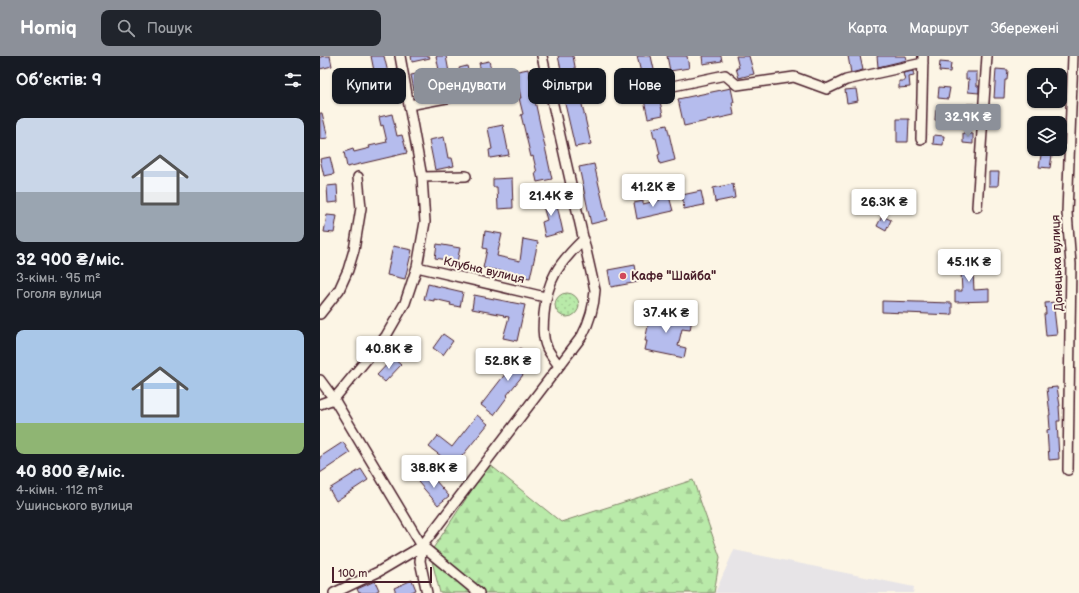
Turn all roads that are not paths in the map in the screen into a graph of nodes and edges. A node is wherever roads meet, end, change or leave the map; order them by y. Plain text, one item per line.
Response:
1 (400, 56) edge
2 (542, 56) edge
3 (987, 56) edge
4 (1073, 56) edge
5 (923, 59) edge
6 (675, 86) edge
7 (414, 104) edge
8 (409, 105) junction
9 (921, 139) dead end
10 (466, 176) dead end
11 (358, 177) dead end
12 (422, 177) junction
13 (977, 207) dead end
14 (584, 240) junction
15 (417, 267) junction
16 (545, 297) junction
17 (320, 314) edge
18 (559, 366) junction
19 (320, 380) edge
20 (334, 398) junction
21 (320, 404) edge
22 (1068, 470) dead end
23 (422, 546) junction
24 (334, 593) edge
25 (427, 593) edge
26 (479, 593) edge

1 - 8 street
2 - 14 street
3 - 13 street
4 - 22 street, Донецька вулиця
5 - 6 street
5 - 9 street
7 - 8 street
8 - 12 street
10 - 12 street
11 - 17 street
12 - 15 street
14 - 16 street
14 - 18 street
15 - 16 street, Клубна вулиця
15 - 20 street
16 - 18 street
18 - 23 street
19 - 20 street
20 - 21 street
20 - 23 street
23 - 24 street
23 - 25 street
23 - 26 street

